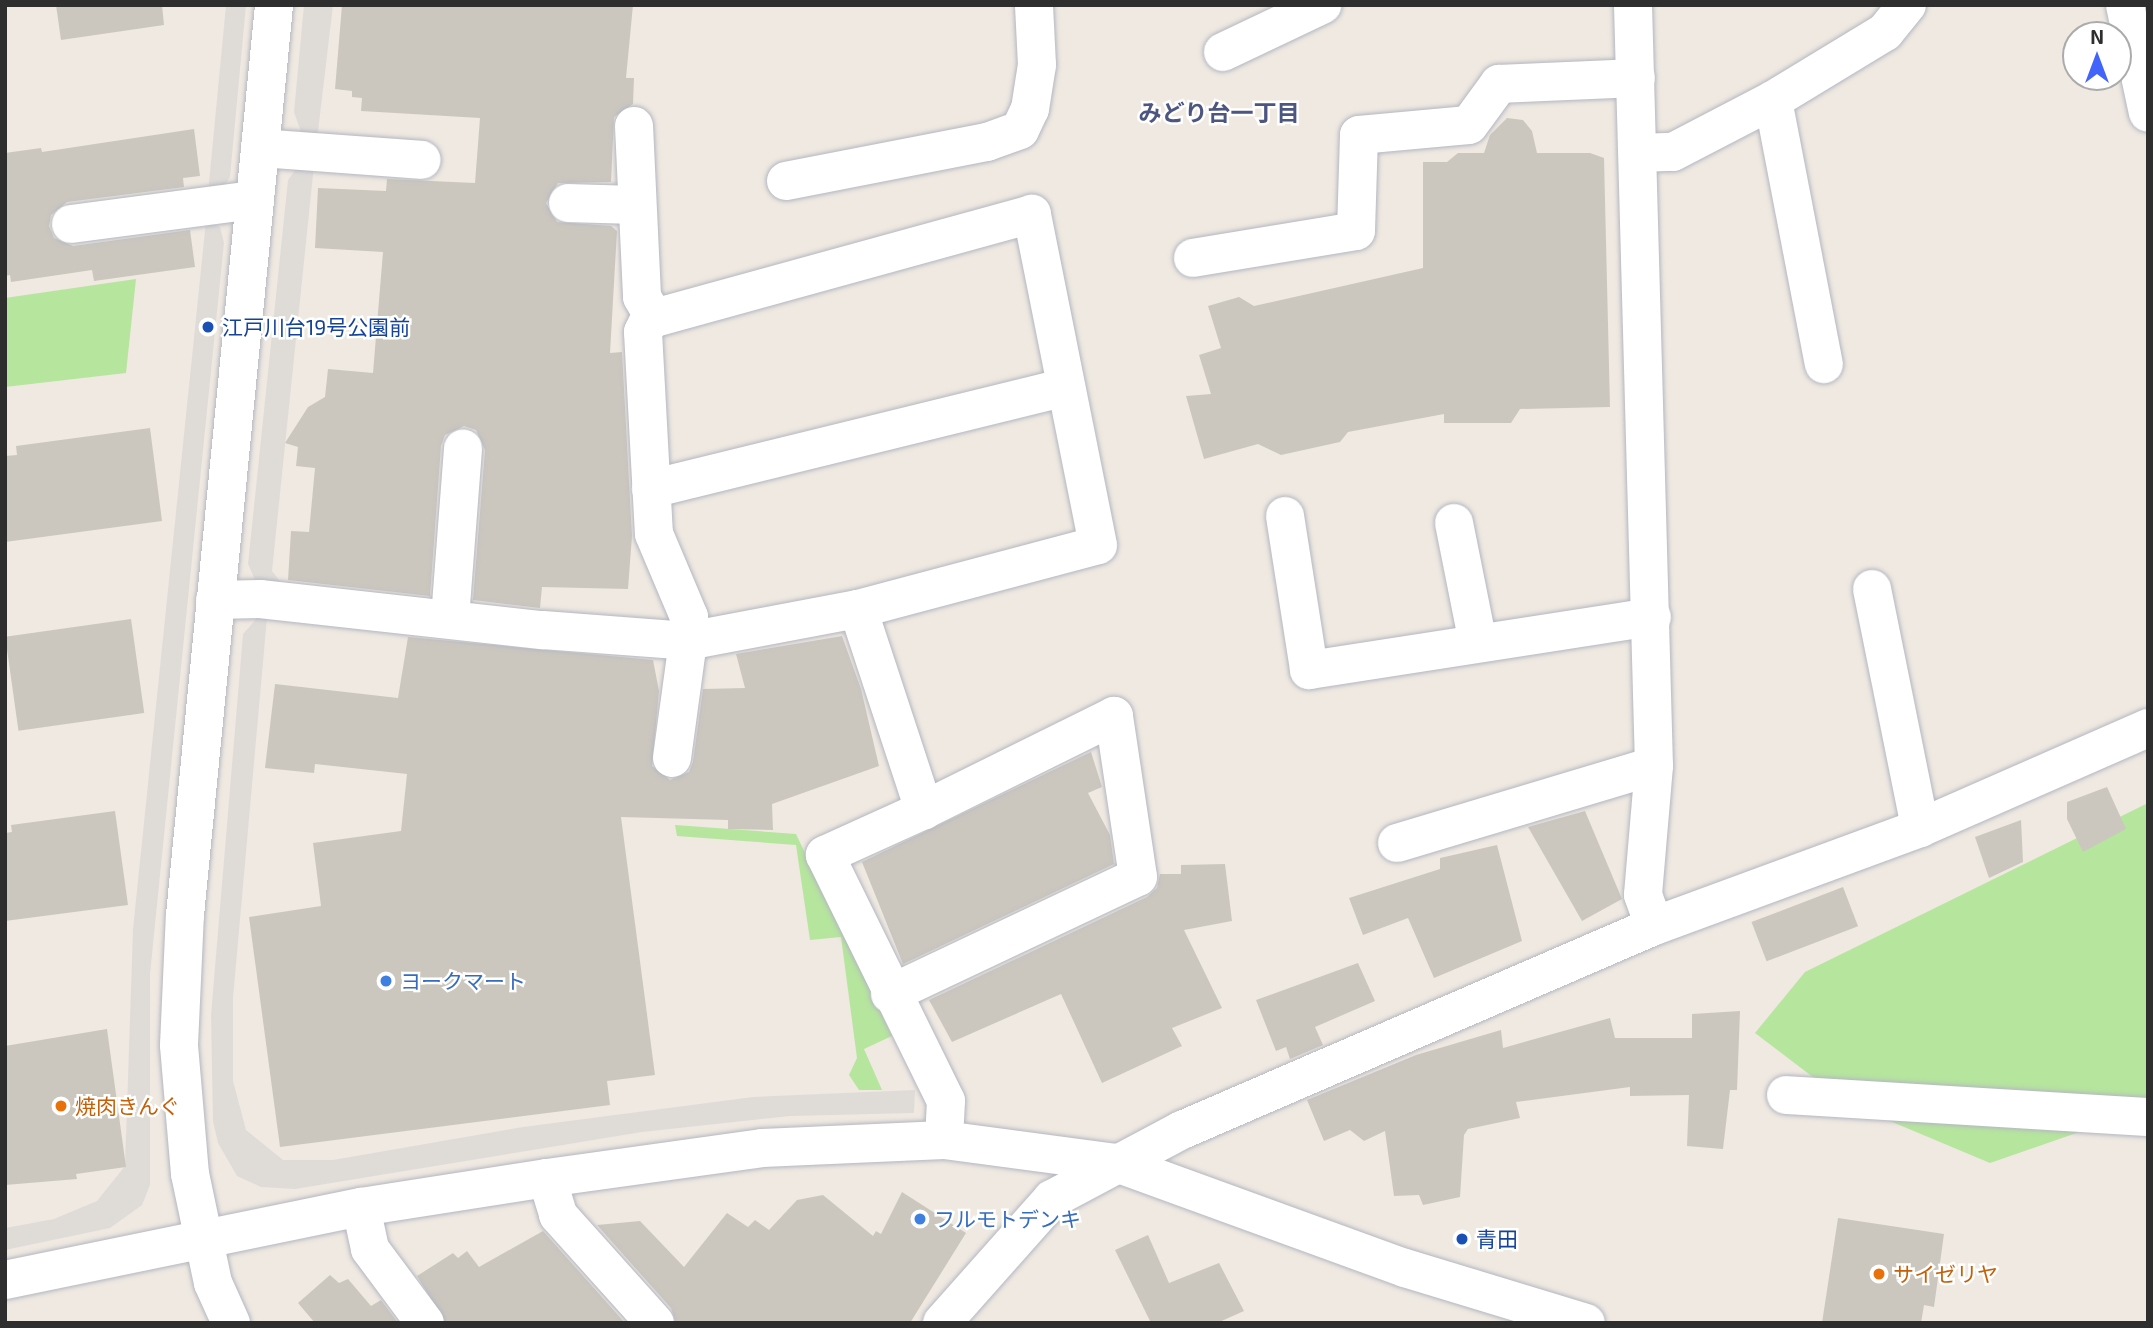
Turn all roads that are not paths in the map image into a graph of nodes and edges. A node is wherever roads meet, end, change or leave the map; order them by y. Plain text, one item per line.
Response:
1 (274, 5) edge
2 (1034, 5) edge
3 (1322, 5) edge
4 (1633, 5) edge
5 (2126, 5) edge
6 (1909, 7) edge
7 (1223, 52) dead end
8 (1636, 78) junction
9 (1773, 100) junction
10 (2148, 113) edge
11 (634, 127) dead end
12 (260, 148) junction
13 (1639, 153) junction
14 (422, 160) dead end
15 (786, 181) dead end
16 (254, 200) junction
17 (568, 203) dead end
18 (634, 205) junction
19 (71, 224) dead end
20 (1193, 258) dead end
21 (654, 318) junction
22 (1824, 364) dead end
23 (1066, 387) junction
24 (463, 448) dead end
25 (651, 489) junction
26 (1284, 516) dead end
27 (1454, 523) dead end
28 (1872, 589) dead end
29 (215, 600) junction
30 (858, 609) junction
31 (1652, 617) junction
32 (450, 618) junction
33 (688, 641) junction
34 (1478, 643) junction
35 (2148, 728) edge
36 (672, 758) dead end
37 (1654, 766) junction
38 (924, 810) junction
39 (1920, 828) junction
40 (1397, 843) dead end
41 (1654, 926) junction
42 (890, 994) junction
43 (1786, 1095) dead end
44 (2148, 1117) edge
45 (944, 1140) junction
46 (1116, 1163) junction
47 (547, 1178) junction
48 (361, 1207) junction
49 (205, 1239) junction
50 (5, 1280) edge
51 (231, 1323) edge
52 (425, 1323) edge
53 (655, 1323) edge
54 (942, 1323) edge
55 (1586, 1323) edge

1 - 12 street
2 - 15 street
3 - 7 street
4 - 8 street
5 - 10 street
6 - 9 street
8 - 13 street
8 - 20 street
9 - 13 street
9 - 22 street
11 - 18 street
12 - 14 street
12 - 16 street
13 - 31 street
16 - 19 street
16 - 29 street
17 - 18 street
18 - 21 street
21 - 23 street
21 - 25 street
23 - 25 street
23 - 30 street
24 - 32 street
25 - 33 street
26 - 34 street
27 - 34 street
28 - 39 street
29 - 32 street
29 - 49 street
30 - 33 street
30 - 38 street
31 - 34 street
31 - 37 street
32 - 33 street
33 - 36 street
35 - 39 street
37 - 40 street
37 - 41 street
38 - 42 street
38 - 42 street
39 - 41 street
41 - 46 street
42 - 45 street
43 - 44 street
45 - 46 street
45 - 47 street
46 - 54 street
46 - 55 street
47 - 48 street
47 - 53 street
48 - 49 street
48 - 52 street
49 - 50 street
49 - 51 street

